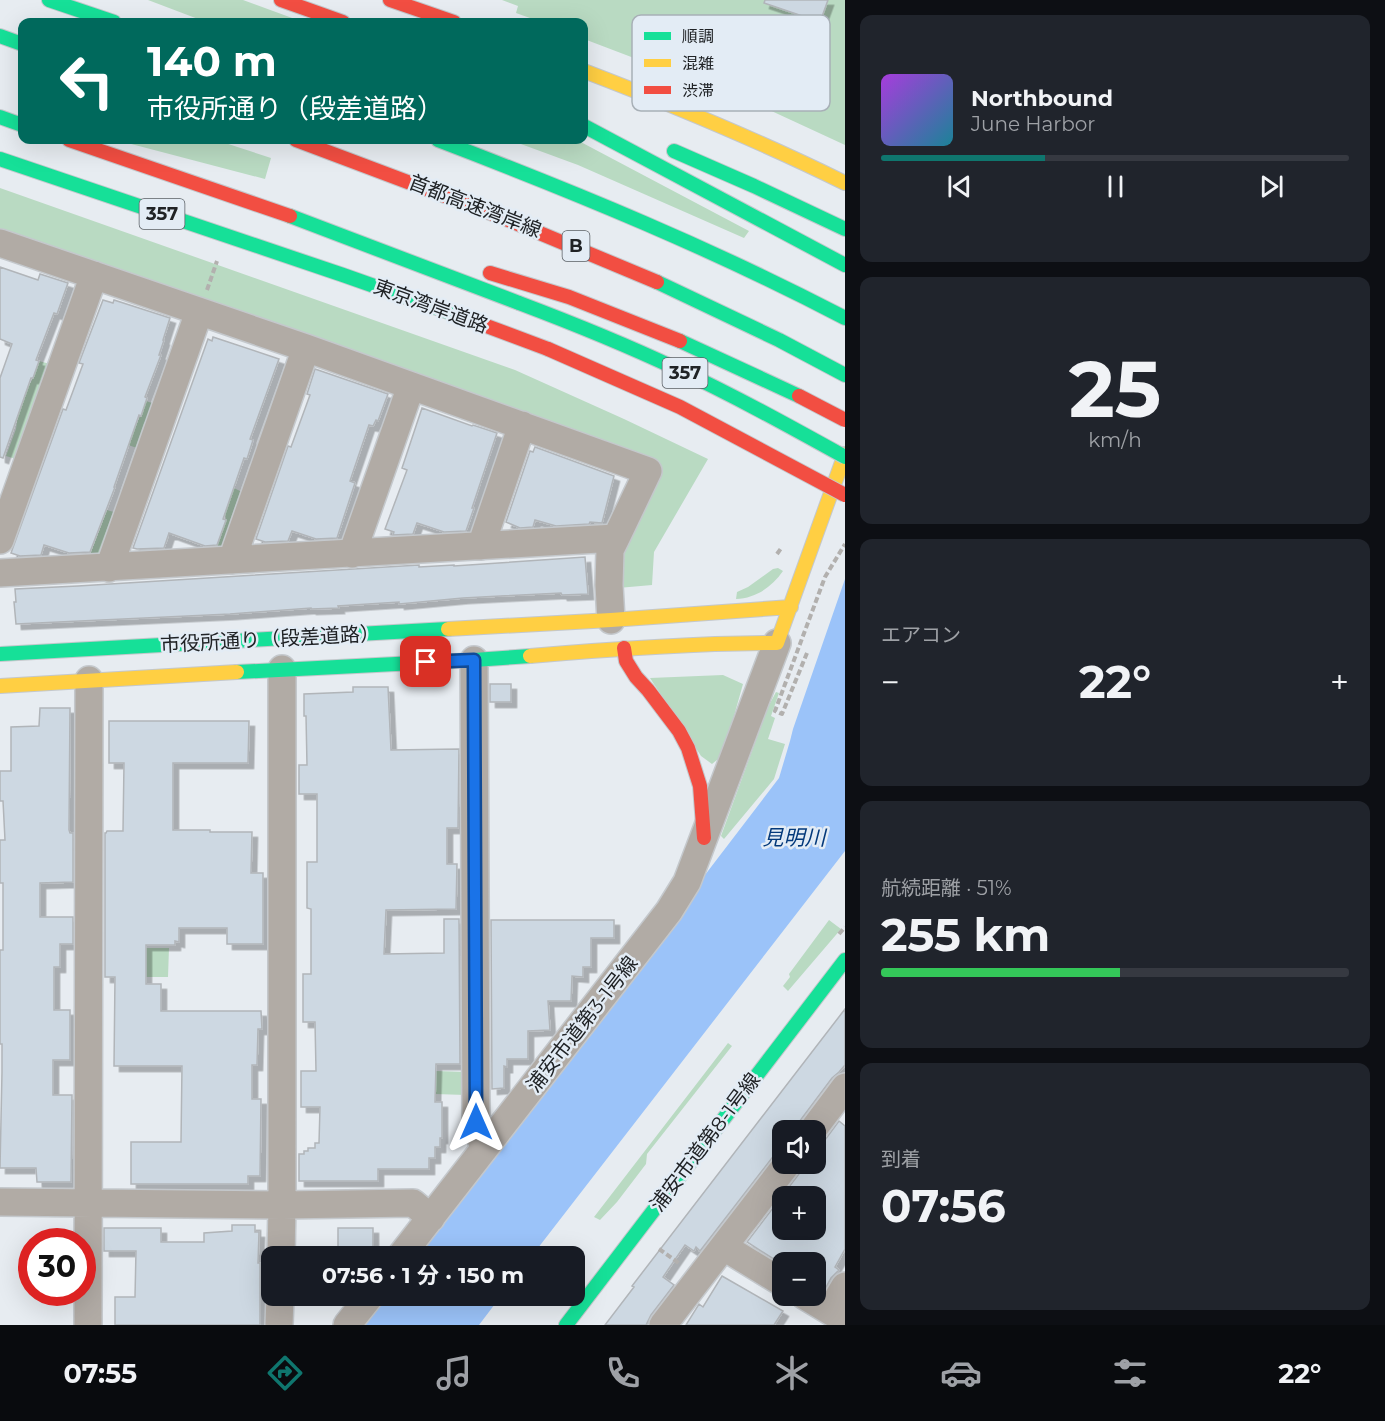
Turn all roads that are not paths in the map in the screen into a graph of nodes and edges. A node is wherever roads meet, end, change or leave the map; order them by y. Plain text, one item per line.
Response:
1 (50, 0) edge
2 (281, 0) edge
3 (390, 0) edge
4 (102, 18) edge
5 (332, 18) edge
6 (442, 18) edge
7 (0, 36) edge
8 (18, 43) edge
9 (588, 73) edge
10 (632, 89) edge
11 (686, 111) edge
12 (588, 116) edge
13 (0, 117) edge
14 (18, 123) edge
15 (609, 125) dead end
16 (588, 128) edge
17 (81, 144) edge
18 (307, 144) edge
19 (449, 144) edge
20 (665, 147) dead end
21 (0, 159) edge
22 (845, 183) edge
23 (845, 229) edge
24 (0, 243) edge
25 (366, 244) junction
26 (452, 263) dead end
27 (845, 265) edge
28 (473, 268) dead end
29 (94, 275) junction
30 (199, 312) junction
31 (845, 318) edge
32 (306, 348) junction
33 (845, 375) edge
34 (411, 386) junction
35 (845, 420) edge
36 (522, 425) junction
37 (845, 455) edge
38 (845, 495) edge
39 (616, 538) junction
40 (0, 540) edge
41 (482, 546) junction
42 (352, 554) junction
43 (232, 560) junction
44 (109, 568) junction
45 (0, 573) edge
46 (792, 607) junction
47 (612, 620) junction
48 (777, 643) junction
49 (624, 648) junction
50 (0, 654) edge
51 (474, 660) junction
52 (282, 669) junction
53 (89, 681) junction
54 (0, 686) edge
55 (704, 838) junction
56 (845, 960) edge
57 (845, 1087) edge
58 (820, 1120) edge
59 (484, 1149) junction
60 (779, 1174) edge
61 (0, 1202) edge
62 (89, 1203) junction
63 (282, 1204) junction
64 (430, 1218) junction
65 (281, 1246) edge
66 (408, 1246) edge
67 (724, 1247) junction
68 (772, 1275) edge
69 (845, 1286) edge
70 (280, 1306) edge
71 (362, 1306) edge
72 (822, 1306) edge
73 (837, 1315) edge
74 (88, 1325) edge
75 (279, 1325) edge
76 (347, 1325) edge
77 (566, 1325) edge
78 (663, 1325) edge

1 - 4 main road
2 - 5 main road
3 - 6 main road
7 - 8 main road
9 - 10 main road
11 - 22 main road
12 - 15 main road
13 - 14 main road
16 - 27 main road
17 - 25 main road, 東京湾岸道路 / 357
18 - 33 main road, 首都高速湾岸線 / B
19 - 31 main road
20 - 23 main road
21 - 38 main road, 東京湾岸道路 / 357, bridge
24 - 29 street
25 - 26 main road
25 - 37 main road, 東京湾岸道路 / 357, bridge
28 - 35 main road, bridge
29 - 30 street
29 - 40 street
30 - 32 street
30 - 44 street
32 - 34 street
32 - 43 street
34 - 36 street
34 - 42 street
36 - 39 street
36 - 41 street
37 - 46 main road
39 - 41 street
39 - 47 street
41 - 42 street
42 - 43 street
43 - 44 street
44 - 45 street
46 - 47 main road, 市役所通り（段差道路）
46 - 48 main road
47 - 50 main road, 市役所通り（段差道路）
48 - 49 main road, 市役所通り（段差道路）
48 - 55 street, 浦安市道第3-1号線
49 - 51 main road, 市役所通り（段差道路）
49 - 55 main road
51 - 52 main road, 市役所通り（段差道路）
51 - 59 street
52 - 53 main road, 市役所通り（段差道路）
52 - 63 street
53 - 54 main road, 市役所通り（段差道路）
53 - 62 street
55 - 59 street, 浦安市道第3-1号線
56 - 77 main road, 浦安市道第8-1号線
57 - 58 street
59 - 64 street, 浦安市道第3-1号線
60 - 67 street
61 - 62 street
62 - 63 street
62 - 74 street
63 - 64 street
63 - 65 street
64 - 66 street, 浦安市道第3-1号線
67 - 68 street
67 - 78 street
69 - 73 street
70 - 75 street
71 - 76 street
72 - 73 street

